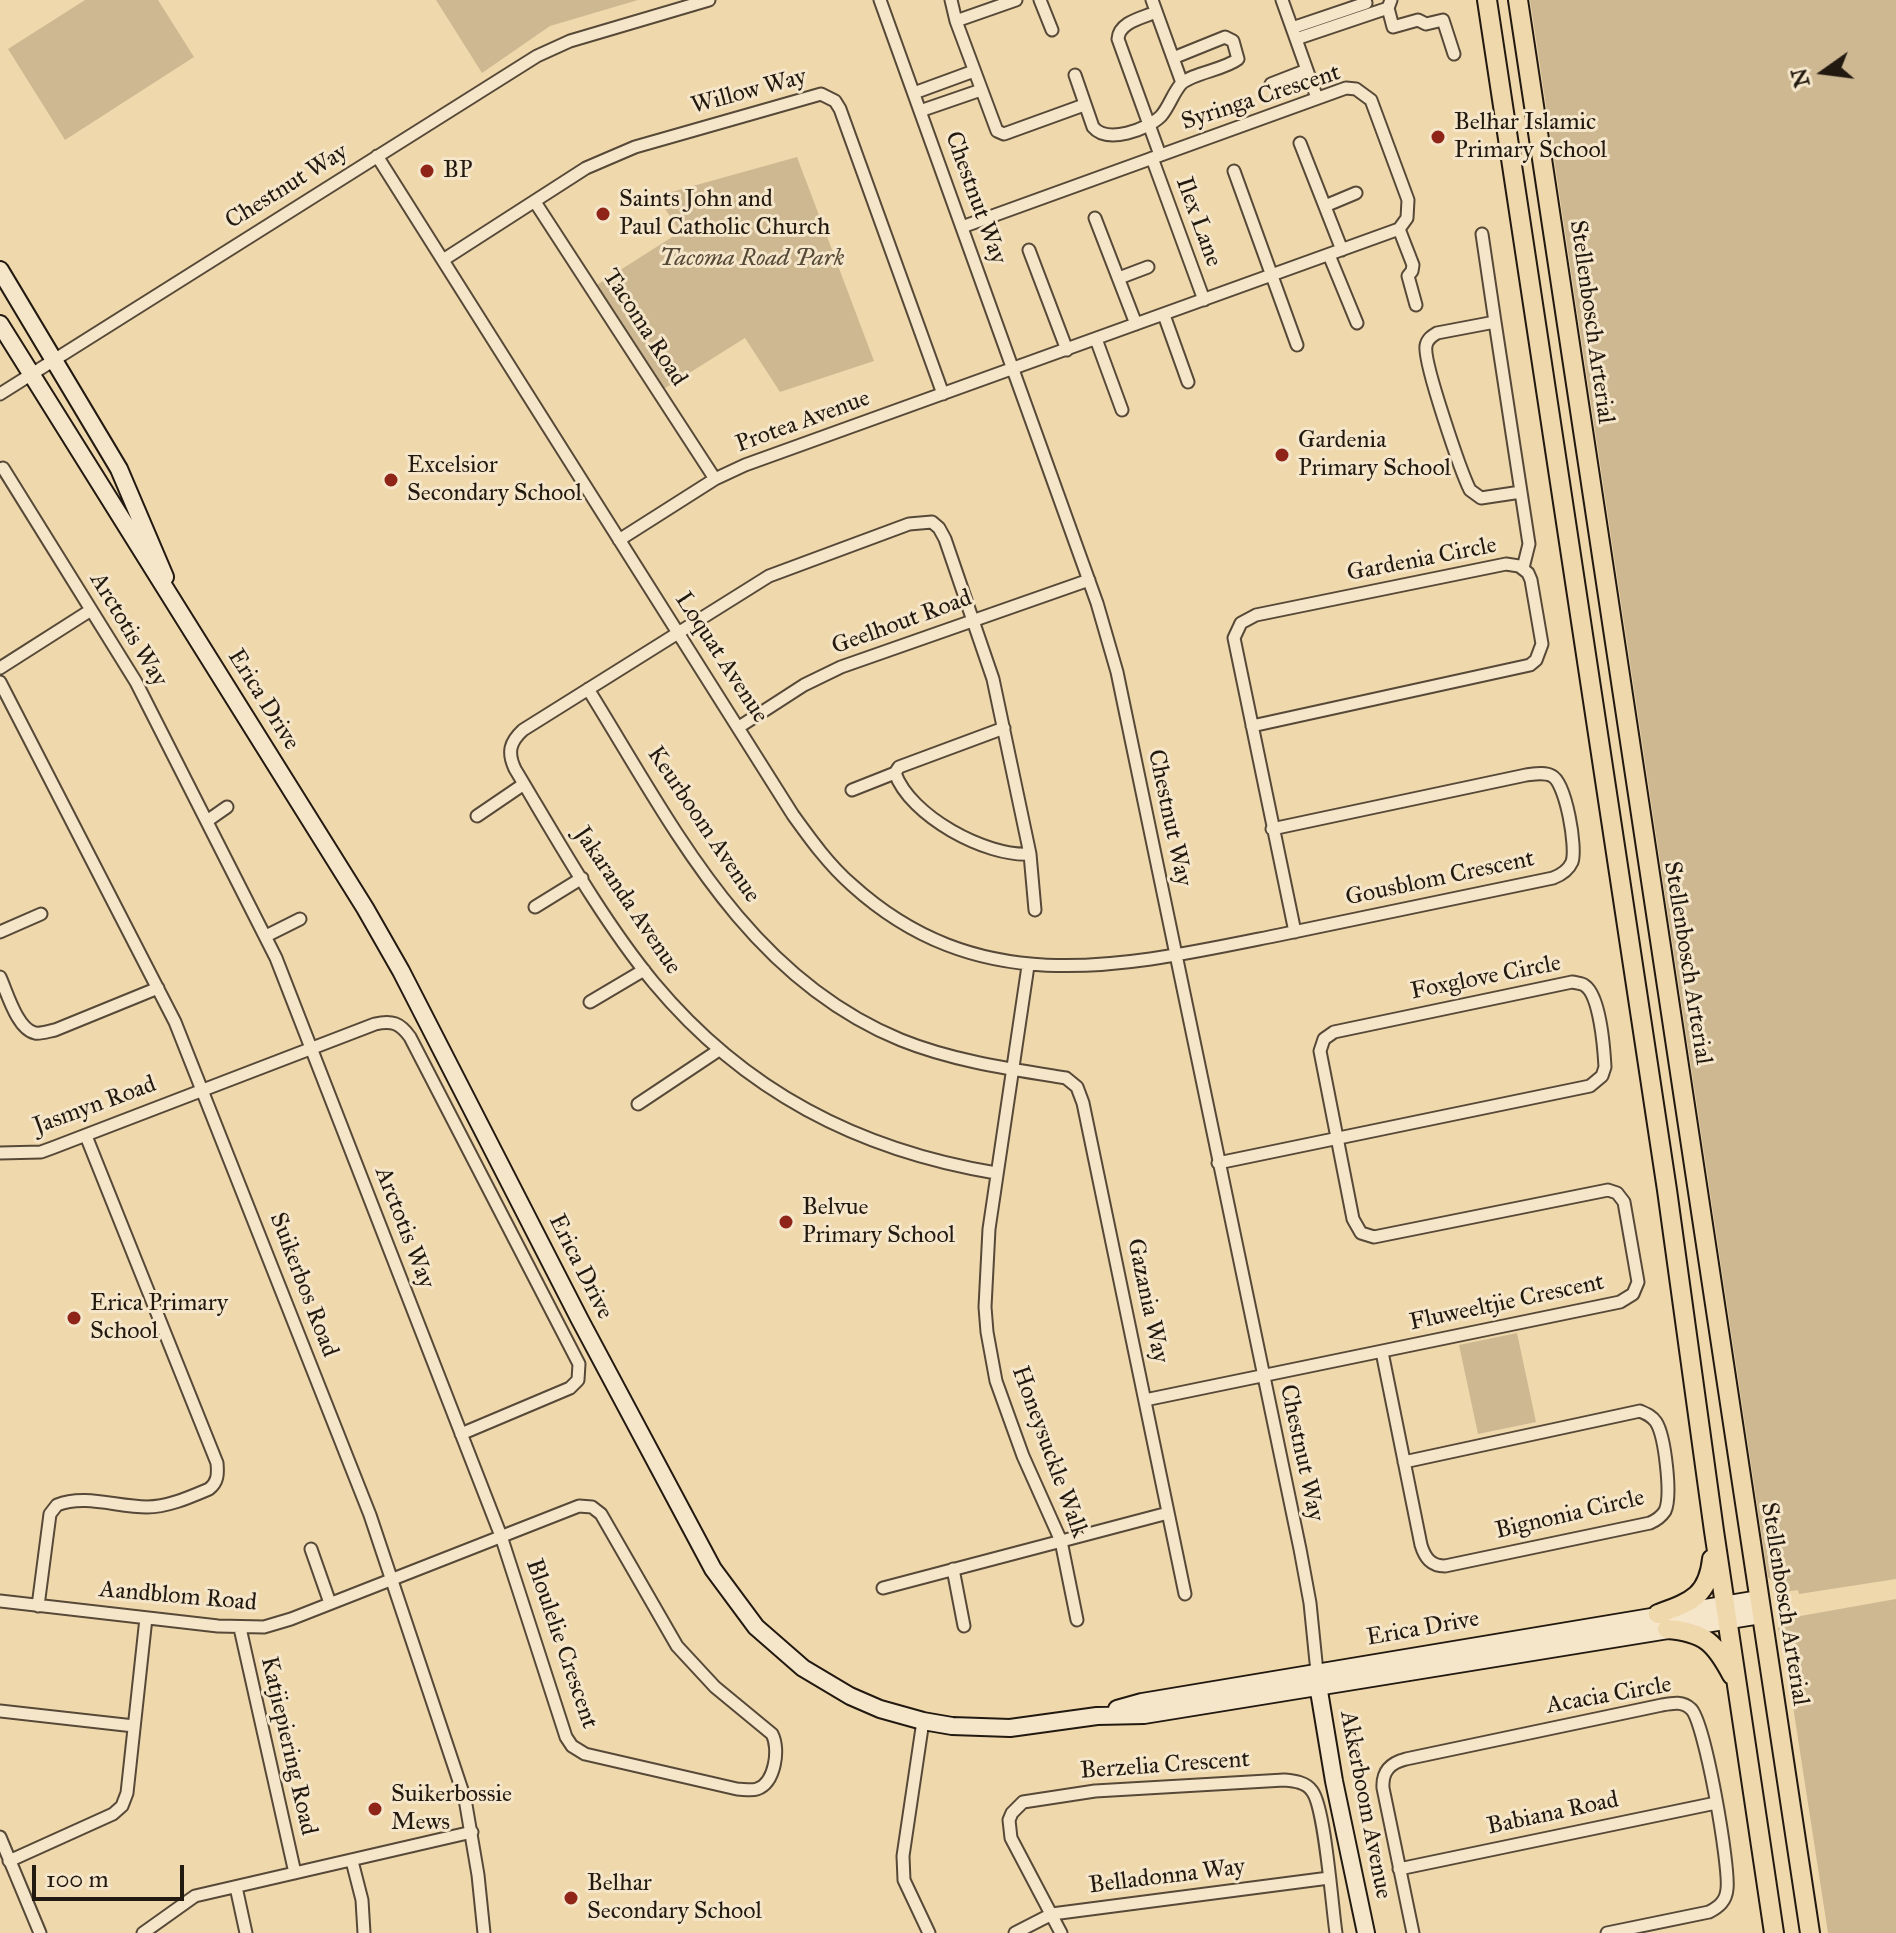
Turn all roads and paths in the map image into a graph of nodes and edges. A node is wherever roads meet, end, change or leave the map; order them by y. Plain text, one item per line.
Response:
1 (709, 0) edge
2 (880, 0) edge
3 (951, 0) edge
4 (1016, 0) edge
5 (1040, 0) edge
6 (1152, 0) edge
7 (1282, 0) edge
8 (1487, 0) edge
9 (1518, 0) edge
10 (1389, 4) edge
11 (1367, 5) edge
12 (1156, 12) junction
13 (956, 21) junction
14 (1052, 30) dead end
15 (1294, 34) junction
16 (1454, 54) dead end
17 (1173, 58) junction
18 (1307, 70) junction
19 (974, 71) junction
20 (1075, 75) dead end
21 (1182, 83) junction
22 (1271, 84) dead end
23 (981, 90) junction
24 (914, 93) junction
25 (1317, 98) junction
26 (1084, 105) junction
27 (920, 111) junction
28 (1149, 125) junction
29 (1300, 143) dead end
30 (377, 156) junction
31 (1156, 156) junction
32 (1234, 171) dead end
33 (1356, 193) dead end
34 (535, 202) junction
35 (1325, 206) junction
36 (1095, 218) dead end
37 (962, 227) junction
38 (1399, 229) junction
39 (1482, 234) dead end
40 (1029, 250) dead end
41 (1342, 250) junction
42 (1329, 255) junction
43 (443, 260) junction
44 (1148, 267) dead end
45 (0, 270) edge
46 (1273, 276) junction
47 (1119, 278) junction
48 (1204, 300) junction
49 (1416, 305) dead end
50 (1164, 315) junction
51 (1495, 322) junction
52 (1357, 323) dead end
53 (0, 324) edge
54 (1136, 324) junction
55 (1096, 339) junction
56 (1297, 345) dead end
57 (1067, 350) junction
58 (53, 361) junction
59 (1013, 369) junction
60 (30, 375) junction
61 (1188, 382) dead end
62 (0, 394) edge
63 (943, 394) junction
64 (1122, 410) dead end
65 (3, 468) dead end
66 (715, 479) junction
67 (1521, 492) junction
68 (619, 540) junction
69 (1523, 568) junction
70 (1089, 580) junction
71 (178, 608) junction
72 (91, 610) junction
73 (974, 620) junction
74 (678, 632) junction
75 (0, 668) edge
76 (0, 682) edge
77 (588, 689) junction
78 (1252, 726) junction
79 (739, 727) junction
80 (1004, 728) junction
81 (895, 773) junction
82 (524, 784) junction
83 (852, 790) dead end
84 (227, 807) dead end
85 (477, 816) dead end
86 (207, 821) junction
87 (1272, 829) junction
88 (1030, 854) junction
89 (582, 878) junction
90 (535, 907) dead end
91 (1035, 910) dead end
92 (41, 914) dead end
93 (300, 919) dead end
94 (0, 932) edge
95 (1295, 932) junction
96 (266, 936) junction
97 (1176, 955) junction
98 (1028, 966) junction
99 (644, 970) junction
100 (0, 977) edge
101 (158, 988) junction
102 (590, 1002) dead end
103 (311, 1049) junction
104 (719, 1050) junction
105 (1011, 1069) junction
106 (203, 1091) junction
107 (638, 1104) dead end
108 (86, 1136) junction
109 (1337, 1139) junction
110 (0, 1153) edge
111 (1218, 1163) junction
112 (996, 1173) junction
113 (1382, 1352) junction
114 (1262, 1376) junction
115 (1145, 1400) junction
116 (461, 1434) junction
117 (1404, 1462) junction
118 (1168, 1513) junction
119 (1714, 1531) junction
120 (501, 1536) junction
121 (1061, 1541) junction
122 (311, 1549) dead end
123 (953, 1569) junction
124 (393, 1579) junction
125 (883, 1588) dead end
126 (1185, 1594) dead end
127 (0, 1601) edge
128 (330, 1603) junction
129 (38, 1606) junction
130 (1760, 1607) junction
131 (1726, 1612) junction
132 (146, 1618) junction
133 (1077, 1620) dead end
134 (1662, 1622) junction
135 (964, 1626) dead end
136 (240, 1628) junction
137 (1318, 1680) junction
138 (1737, 1685) junction
139 (0, 1711) edge
140 (923, 1721) junction
141 (134, 1726) junction
142 (1716, 1803) junction
143 (472, 1832) junction
144 (0, 1837) edge
145 (9, 1861) junction
146 (352, 1861) junction
147 (1399, 1869) junction
148 (295, 1873) junction
149 (1329, 1878) junction
150 (236, 1887) junction
151 (1052, 1914) junction
152 (40, 1933) edge
153 (143, 1933) edge
154 (246, 1933) edge
155 (364, 1933) edge
156 (484, 1933) edge
157 (929, 1933) edge
158 (1015, 1933) edge
159 (1061, 1933) edge
160 (1336, 1933) edge
161 (1366, 1933) edge
162 (1413, 1933) edge
163 (1607, 1933) edge
164 (1774, 1933) edge
165 (1810, 1933) edge

1 - 30 street, Chestnut Way
2 - 24 street, Chestnut Way
3 - 13 street
4 - 13 street
5 - 14 street
6 - 12 street
7 - 15 street
8 - 119 main road
9 - 130 main road, Stellenbosch Arterial
10 - 11 street
10 - 16 street
11 - 15 street
12 - 17 street
12 - 28 street, Ilex Lane
13 - 19 street
15 - 18 street
17 - 21 street
17 - 21 street
18 - 22 street
18 - 25 street
19 - 23 street
19 - 24 street
20 - 26 street
21 - 28 street
23 - 26 street
23 - 27 street
24 - 27 street, Chestnut Way
25 - 31 street, Syringa Crescent
25 - 38 street, Syringa Crescent
26 - 28 street
27 - 37 street, Chestnut Way
28 - 31 street, Ilex Lane
29 - 35 street
30 - 43 street, Loquat Avenue
30 - 58 street, Chestnut Way
31 - 37 street, Syringa Crescent
31 - 48 street, Ilex Lane
32 - 46 street
33 - 35 street
34 - 43 street, Willow Way
34 - 63 street, Willow Way
34 - 66 street, Tacoma Road
35 - 41 street
36 - 47 street
37 - 59 street, Chestnut Way
38 - 41 street
38 - 49 street
39 - 51 street
40 - 57 street
41 - 42 street
42 - 46 street
42 - 52 street
43 - 68 street, Loquat Avenue
44 - 47 street
45 - 58 main road, Erica Drive
46 - 48 street
46 - 56 street
47 - 54 street
48 - 50 street
50 - 54 street
50 - 61 street
51 - 67 street
51 - 67 street
53 - 60 main road, Erica Drive
54 - 55 street
55 - 57 street
55 - 64 street
57 - 59 street
58 - 60 street, Chestnut Way
58 - 71 main road, Erica Drive
59 - 63 street, Protea Avenue
59 - 70 street, Chestnut Way
60 - 62 street, Chestnut Way
60 - 71 main road, Erica Drive
63 - 66 street, Protea Avenue
65 - 72 street, Arctotis Way
66 - 68 street, Protea Avenue
67 - 69 street
68 - 74 street, Loquat Avenue
69 - 78 street, Gardenia Circle
69 - 78 street, Gardenia Circle
70 - 73 street, Geelhout Road
70 - 97 street, Chestnut Way
71 - 140 main road, Erica Drive
72 - 75 street
72 - 86 street, Arctotis Way
73 - 74 street
73 - 79 street, Geelhout Road
73 - 80 street
74 - 77 street
74 - 79 street, Loquat Avenue
76 - 101 street, Suikerbos Road
77 - 82 street, Jakaranda Avenue
77 - 105 street, Keurboom Avenue
78 - 87 street, Gardenia Circle
79 - 98 street, Loquat Avenue
80 - 81 street
80 - 88 street
81 - 83 street
81 - 88 street
82 - 85 street
82 - 89 street, Jakaranda Avenue
84 - 86 street
86 - 96 street, Arctotis Way
87 - 95 street, Gardenia Circle
87 - 95 street, Gousblom Crescent
88 - 91 street
89 - 90 street
89 - 99 street, Jakaranda Avenue
92 - 94 street
93 - 96 street
95 - 97 street, Gousblom Crescent
96 - 103 street, Arctotis Way
97 - 98 street, Loquat Avenue
97 - 111 street, Chestnut Way
98 - 105 street, Honeysuckle Walk
99 - 102 street
99 - 104 street, Jakaranda Avenue
100 - 101 street
101 - 106 street, Suikerbos Road
103 - 106 street, Jasmyn Road
103 - 116 street, Arctotis Way
103 - 116 street, Jasmyn Road
104 - 107 street
104 - 112 street, Jakaranda Avenue
105 - 112 street, Honeysuckle Walk
105 - 115 street, Gazania Way
106 - 108 street, Jasmyn Road
106 - 124 street, Suikerbos Road
108 - 110 street, Jasmyn Road
108 - 129 street
109 - 109 street, Foxglove Circle
109 - 111 street, Foxglove Circle
109 - 113 street, Fluweeltjie Crescent
111 - 114 street, Chestnut Way
112 - 121 street, Honeysuckle Walk
113 - 114 street, Fluweeltjie Crescent
113 - 117 street, Bignonia Circle
114 - 115 street, Fluweeltjie Crescent
114 - 137 street, Chestnut Way
115 - 118 street, Gazania Way
116 - 120 street, Arctotis Way
117 - 117 street, Bignonia Circle
118 - 121 street
118 - 126 street, Gazania Way
119 - 131 main road
119 - 134 main road
120 - 120 street, Bloulelie Crescent
120 - 124 street, Bloulelie Crescent
121 - 123 street
121 - 133 street, Honeysuckle Walk
122 - 128 street
123 - 125 street
123 - 135 street
124 - 128 street, Aandblom Road
124 - 143 street, Suikerbos Road
127 - 129 street, Aandblom Road
128 - 136 street, Aandblom Road
129 - 132 street, Aandblom Road
130 - 131 main road, Erica Drive
130 - 165 main road, Stellenbosch Arterial
131 - 134 main road, Erica Drive
131 - 138 main road
132 - 136 street, Aandblom Road
132 - 141 street
134 - 137 main road, Erica Drive
134 - 138 main road
136 - 148 street, Katjiepiering Road
137 - 140 main road, Erica Drive
137 - 161 main road, Akkerboom Avenue
138 - 164 main road
139 - 141 street
140 - 157 street
141 - 145 street
142 - 147 street, Babiana Road
142 - 147 street, Acacia Circle
142 - 163 street, Acacia Circle
143 - 146 street
143 - 156 street, Suikerbos Road
144 - 145 street
145 - 152 street
146 - 148 street
146 - 155 street
147 - 162 street, Acacia Circle
148 - 150 street
149 - 151 street, Belladonna Way
149 - 151 street, Berzelia Crescent
149 - 160 street, Berzelia Crescent
150 - 153 street
150 - 154 street
151 - 158 street, Belladonna Way
151 - 159 street, Berzelia Crescent

